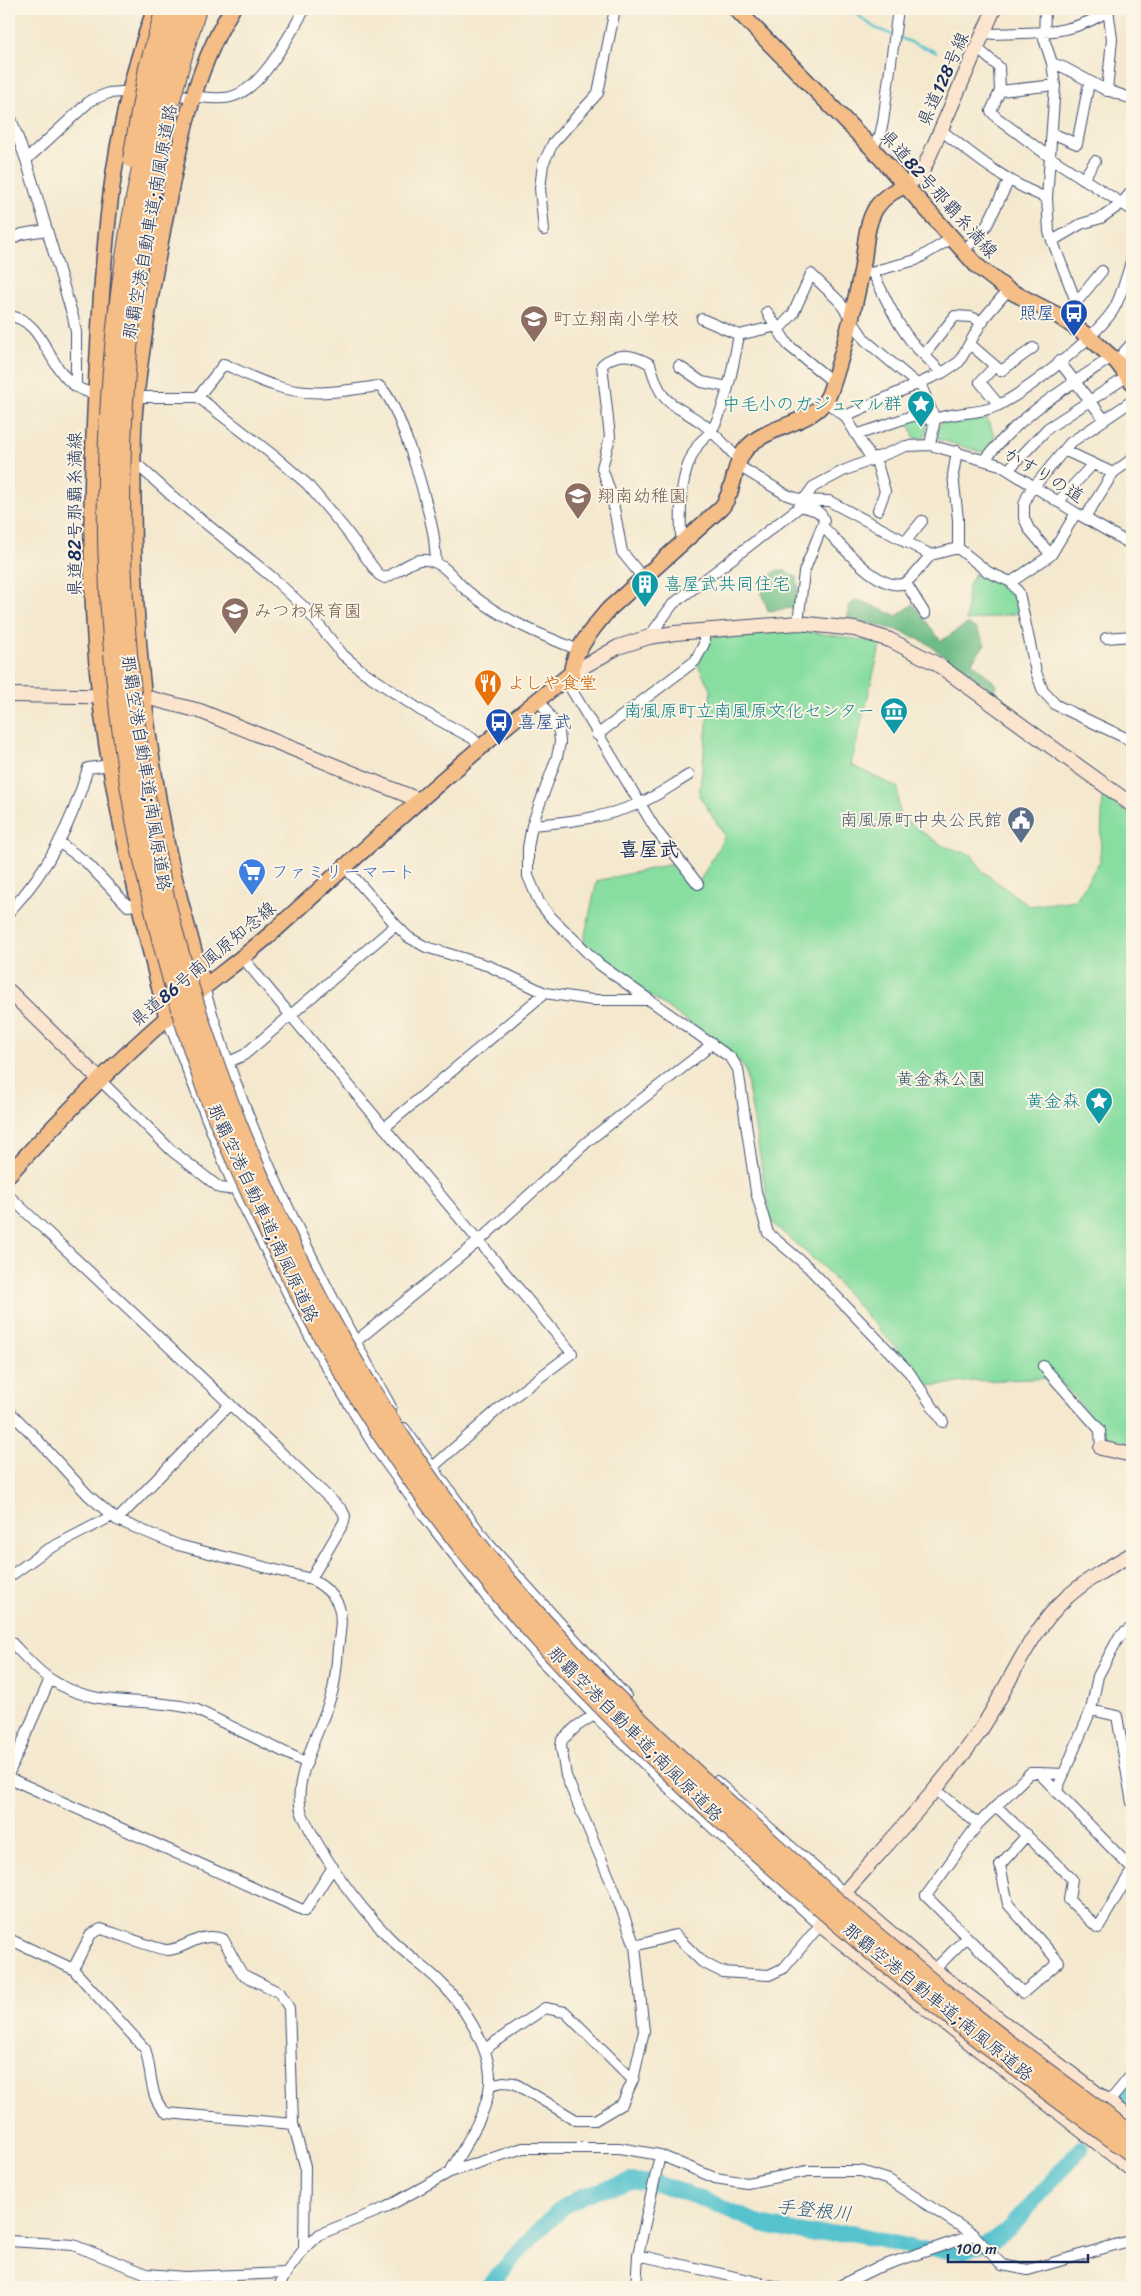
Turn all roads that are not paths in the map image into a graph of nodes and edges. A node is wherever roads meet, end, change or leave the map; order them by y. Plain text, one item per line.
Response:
1 (155, 9) edge
2 (166, 9) edge
3 (182, 9) edge
4 (197, 9) edge
5 (209, 9) edge
6 (232, 9) edge
7 (305, 9) edge
8 (615, 9) edge
9 (736, 9) edge
10 (898, 9) edge
11 (994, 9) edge
12 (1045, 9) edge
13 (1109, 9) edge
14 (984, 32) junction
15 (1044, 32) junction
16 (977, 48) junction
17 (1052, 64) junction
18 (1089, 83) junction
19 (1055, 85) junction
20 (129, 91) junction
21 (1000, 91) junction
22 (1107, 91) junction
23 (194, 97) junction
24 (1132, 99) edge
25 (9, 113) edge
26 (941, 130) junction
27 (1052, 133) junction
28 (872, 148) junction
29 (1050, 158) junction
30 (26, 160) junction
31 (1095, 161) dead end
32 (1009, 180) junction
33 (1083, 180) junction
34 (906, 185) junction
35 (1132, 191) edge
36 (1047, 198) junction
37 (1121, 204) junction
38 (1132, 210) edge
39 (46, 230) junction
40 (544, 230) dead end
41 (952, 238) junction
42 (9, 240) edge
43 (1052, 241) junction
44 (964, 251) junction
45 (1132, 258) edge
46 (130, 263) junction
47 (1102, 271) dead end
48 (868, 272) junction
49 (1008, 290) junction
50 (1075, 304) junction
51 (767, 312) dead end
52 (9, 316) edge
53 (702, 319) dead end
54 (851, 321) junction
55 (983, 322) junction
56 (1071, 324) junction
57 (778, 328) junction
58 (739, 335) junction
59 (1089, 337) junction
60 (1132, 343) edge
61 (971, 345) junction
62 (1034, 348) dead end
63 (924, 355) junction
64 (1114, 359) junction
65 (1060, 362) junction
66 (680, 366) dead end
67 (995, 366) junction
68 (942, 373) junction
69 (1130, 379) edge
70 (832, 382) junction
71 (1076, 382) junction
72 (919, 383) junction
73 (728, 386) junction
74 (76, 387) junction
75 (95, 394) junction
76 (136, 397) junction
77 (198, 397) junction
78 (1091, 400) junction
79 (1132, 400) edge
80 (826, 402) junction
81 (999, 405) junction
82 (844, 416) junction
83 (935, 420) junction
84 (1104, 420) junction
85 (711, 431) junction
86 (856, 435) junction
87 (930, 445) junction
88 (1064, 450) junction
89 (957, 452) junction
90 (873, 458) junction
91 (1132, 458) edge
92 (985, 460) junction
93 (738, 462) junction
94 (133, 464) junction
95 (1093, 464) junction
96 (1008, 470) junction
97 (1113, 473) junction
98 (1033, 486) junction
99 (1058, 502) junction
100 (800, 503) junction
101 (878, 510) dead end
102 (1080, 516) junction
103 (922, 521) dead end
104 (824, 526) junction
105 (685, 539) junction
106 (905, 542) junction
107 (1132, 545) edge
108 (958, 548) junction
109 (932, 555) junction
110 (1052, 555) junction
111 (436, 562) junction
112 (643, 578) junction
113 (906, 582) junction
114 (1011, 582) junction
115 (925, 614) dead end
116 (798, 623) junction
117 (704, 629) junction
118 (1132, 636) edge
119 (649, 637) junction
120 (1106, 638) dead end
121 (580, 650) junction
122 (568, 676) junction
123 (9, 695) edge
124 (100, 696) junction
125 (145, 698) junction
126 (539, 700) junction
127 (597, 735) junction
128 (1132, 741) edge
129 (482, 748) junction
130 (110, 766) junction
131 (689, 775) dead end
132 (419, 800) junction
133 (640, 804) junction
134 (1132, 805) edge
135 (532, 825) junction
136 (60, 843) junction
137 (344, 866) junction
138 (698, 884) dead end
139 (139, 904) junction
140 (9, 912) edge
141 (396, 925) junction
142 (242, 957) junction
143 (204, 987) junction
144 (9, 991) edge
145 (545, 993) junction
146 (649, 1000) junction
147 (290, 1015) junction
148 (167, 1018) junction
149 (711, 1042) junction
150 (229, 1062) junction
151 (99, 1079) junction
152 (384, 1128) junction
153 (9, 1174) edge
154 (233, 1185) junction
155 (9, 1196) edge
156 (479, 1240) junction
157 (355, 1342) junction
158 (1042, 1366) dead end
159 (230, 1404) junction
160 (9, 1411) edge
161 (943, 1422) dead end
162 (1101, 1448) joint
163 (1132, 1455) edge
164 (434, 1466) junction
165 (115, 1518) junction
166 (1132, 1554) edge
167 (9, 1577) edge
168 (310, 1579) junction
169 (1132, 1627) edge
170 (9, 1640) edge
171 (50, 1679) junction
172 (1090, 1710) junction
173 (594, 1715) junction
174 (307, 1763) junction
175 (9, 1773) edge
176 (1039, 1773) junction
177 (1064, 1774) junction
178 (9, 1778) edge
179 (935, 1789) junction
180 (1056, 1792) junction
181 (1132, 1803) edge
182 (996, 1806) junction
183 (978, 1824) junction
184 (1027, 1836) junction
185 (333, 1867) junction
186 (1132, 1870) edge
187 (844, 1893) junction
188 (820, 1925) junction
189 (967, 1937) junction
190 (9, 1939) edge
191 (635, 1946) junction
192 (73, 1968) junction
193 (934, 1970) junction
194 (485, 2049) junction
195 (1132, 2074) edge
196 (633, 2080) junction
197 (490, 2085) junction
198 (1109, 2102) junction
199 (1132, 2120) edge
200 (293, 2124) junction
201 (1132, 2135) edge
202 (1132, 2153) edge
203 (660, 2155) junction
204 (1132, 2170) edge
205 (450, 2172) junction
206 (974, 2235) junction
207 (1132, 2240) edge
208 (9, 2241) edge
209 (304, 2249) junction
210 (638, 2255) junction
211 (286, 2273) junction
212 (279, 2287) edge
213 (636, 2287) edge
214 (779, 2287) edge
215 (837, 2287) edge

1 - 20 main road, 県道82号那覇糸満線
2 - 46 highway, bridge
3 - 46 highway, 那覇空港自動車道;南風原道路, bridge
4 - 46 highway, 那覇空港自動車道;南風原道路, bridge
5 - 46 highway, bridge
6 - 23 main road
7 - 23 street
8 - 40 street
9 - 28 main road, 県道82号那覇糸満線
10 - 28 street
11 - 14 street, 県道128号線
12 - 15 street
13 - 15 street
13 - 22 street
14 - 15 street
14 - 16 street, 県道128号線
15 - 17 street
16 - 21 street
16 - 26 street, 県道128号線
17 - 18 street
17 - 19 street
18 - 22 street
18 - 27 street
19 - 21 street
19 - 27 street
20 - 23 street
20 - 30 street
20 - 75 main road, 県道82号那覇糸満線
21 - 29 street
22 - 24 street
23 - 76 main road
25 - 30 street
26 - 32 street
26 - 34 street, 県道128号線
27 - 29 street
28 - 34 main road, 県道82号那覇糸満線
29 - 33 street
29 - 36 street
30 - 39 street
31 - 33 street
32 - 36 street
32 - 44 street
33 - 37 street
34 - 41 main road, 県道82号那覇糸満線
34 - 48 main road
35 - 37 street
36 - 43 street
37 - 38 street
37 - 43 street
39 - 42 street
39 - 74 street
41 - 44 main road, 県道82号那覇糸満線
41 - 48 street
43 - 50 street
44 - 49 main road, 県道82号那覇糸満線
45 - 59 street
46 - 201 highway, 那覇空港自動車道;南風原道路, bridge
46 - 202 highway, 那覇空港自動車道;南風原道路, bridge
47 - 50 street
48 - 54 main road
48 - 63 street
49 - 55 street
49 - 56 main road, 県道82号那覇糸満線
50 - 56 street
51 - 57 street
52 - 74 street
53 - 58 street
54 - 57 street
54 - 70 main road
54 - 72 street
55 - 61 street
55 - 63 street
56 - 59 main road, 県道82号那覇糸満線
57 - 58 street
57 - 70 street
58 - 73 street
59 - 64 main road, 県道82号那覇糸満線
59 - 65 street
60 - 64 street
61 - 67 street
61 - 68 street
62 - 67 street
63 - 68 street
64 - 69 main road, 県道82号那覇糸満線
64 - 71 street
65 - 71 street
65 - 81 street
66 - 73 street
67 - 81 street
68 - 72 street
69 - 78 street
70 - 80 main road
71 - 78 street
71 - 92 street
72 - 82 street
72 - 83 street
73 - 85 street
74 - 75 street
75 - 76 street
75 - 124 main road, 県道82号那覇糸満線
76 - 77 street
76 - 94 main road
77 - 111 street
77 - 111 street
78 - 84 street
78 - 96 street
79 - 84 street
80 - 82 street
80 - 93 main road
81 - 83 street
82 - 86 street
83 - 86 street
83 - 87 street
84 - 88 street
85 - 93 street
85 - 105 street
85 - 112 street
86 - 90 street
87 - 89 street, かすりの道
87 - 90 street, かすりの道
88 - 95 street
88 - 98 street
89 - 92 street, かすりの道
89 - 108 street
90 - 100 street, かすりの道
90 - 101 street
91 - 97 street
92 - 96 street, かすりの道
93 - 100 street
93 - 105 main road
94 - 125 main road
94 - 129 street
95 - 97 street
95 - 99 street
96 - 98 street, かすりの道
97 - 102 street
98 - 99 street, かすりの道
98 - 110 street
99 - 102 street, かすりの道
100 - 104 street
100 - 106 street
100 - 119 street, かすりの道
102 - 107 street, かすりの道
102 - 110 street
103 - 106 street
104 - 113 street
104 - 116 street
105 - 112 main road
106 - 109 street
108 - 109 street
108 - 114 street
109 - 113 street
110 - 114 street
111 - 121 street
112 - 121 main road
113 - 115 street
114 - 128 street
116 - 117 street
116 - 134 street
117 - 119 street
117 - 127 street
118 - 120 street
119 - 122 street
121 - 122 main road
122 - 126 main road, 県道86号南風原知念線
122 - 127 street
123 - 124 street
124 - 125 street
124 - 130 main road, 県道82号那覇糸満線
125 - 132 street
125 - 143 main road
126 - 129 main road, 県道86号南風原知念線
126 - 135 street
127 - 133 street
129 - 132 main road, 県道86号南風原知念線
130 - 136 street
130 - 139 main road, 県道82号那覇糸満線
131 - 133 street
132 - 137 main road, 県道86号南風原知念線
133 - 135 street
133 - 138 street
135 - 146 street
136 - 139 street
136 - 140 street
137 - 141 street
137 - 142 main road, 県道86号南風原知念線
139 - 148 main road, 県道82号那覇糸満線
141 - 145 street
141 - 147 street
142 - 143 main road, 県道86号南風原知念線
142 - 147 street
143 - 148 main road, 県道86号南風原知念線
143 - 150 street
144 - 151 street
145 - 146 street
145 - 152 street
146 - 149 street
147 - 150 street
147 - 152 street
148 - 151 main road, 県道86号南風原知念線
148 - 154 street
149 - 156 street
149 - 161 street
150 - 157 street
151 - 153 main road, 県道86号南風原知念線
151 - 154 street
152 - 156 street
154 - 173 street
155 - 159 street
156 - 157 street
156 - 164 street
157 - 164 street
158 - 162 street
159 - 165 street
159 - 168 street
160 - 165 street
162 - 163 street
164 - 187 street
165 - 167 street
165 - 168 street
166 - 179 street
168 - 174 street
169 - 172 street
170 - 171 street
171 - 174 street
171 - 175 street
172 - 177 street
172 - 181 street
173 - 188 street
173 - 191 street
174 - 185 street
176 - 177 street
176 - 180 street
176 - 182 street
177 - 180 street
178 - 185 street
179 - 183 street
179 - 187 street
180 - 186 street
182 - 183 street
182 - 184 street
183 - 189 street
184 - 186 street
184 - 189 street
185 - 194 street
187 - 193 street
188 - 191 street
188 - 204 street
189 - 193 street
190 - 192 street
191 - 196 street
192 - 200 street
192 - 200 street
193 - 198 street
194 - 196 street
194 - 197 street
195 - 198 street
196 - 197 street
197 - 205 street
198 - 199 street
200 - 209 street
203 - 205 street
203 - 206 street
203 - 210 street
205 - 209 street
206 - 207 street
206 - 215 street
208 - 211 street
209 - 211 street
210 - 213 street
210 - 214 street
211 - 212 street

